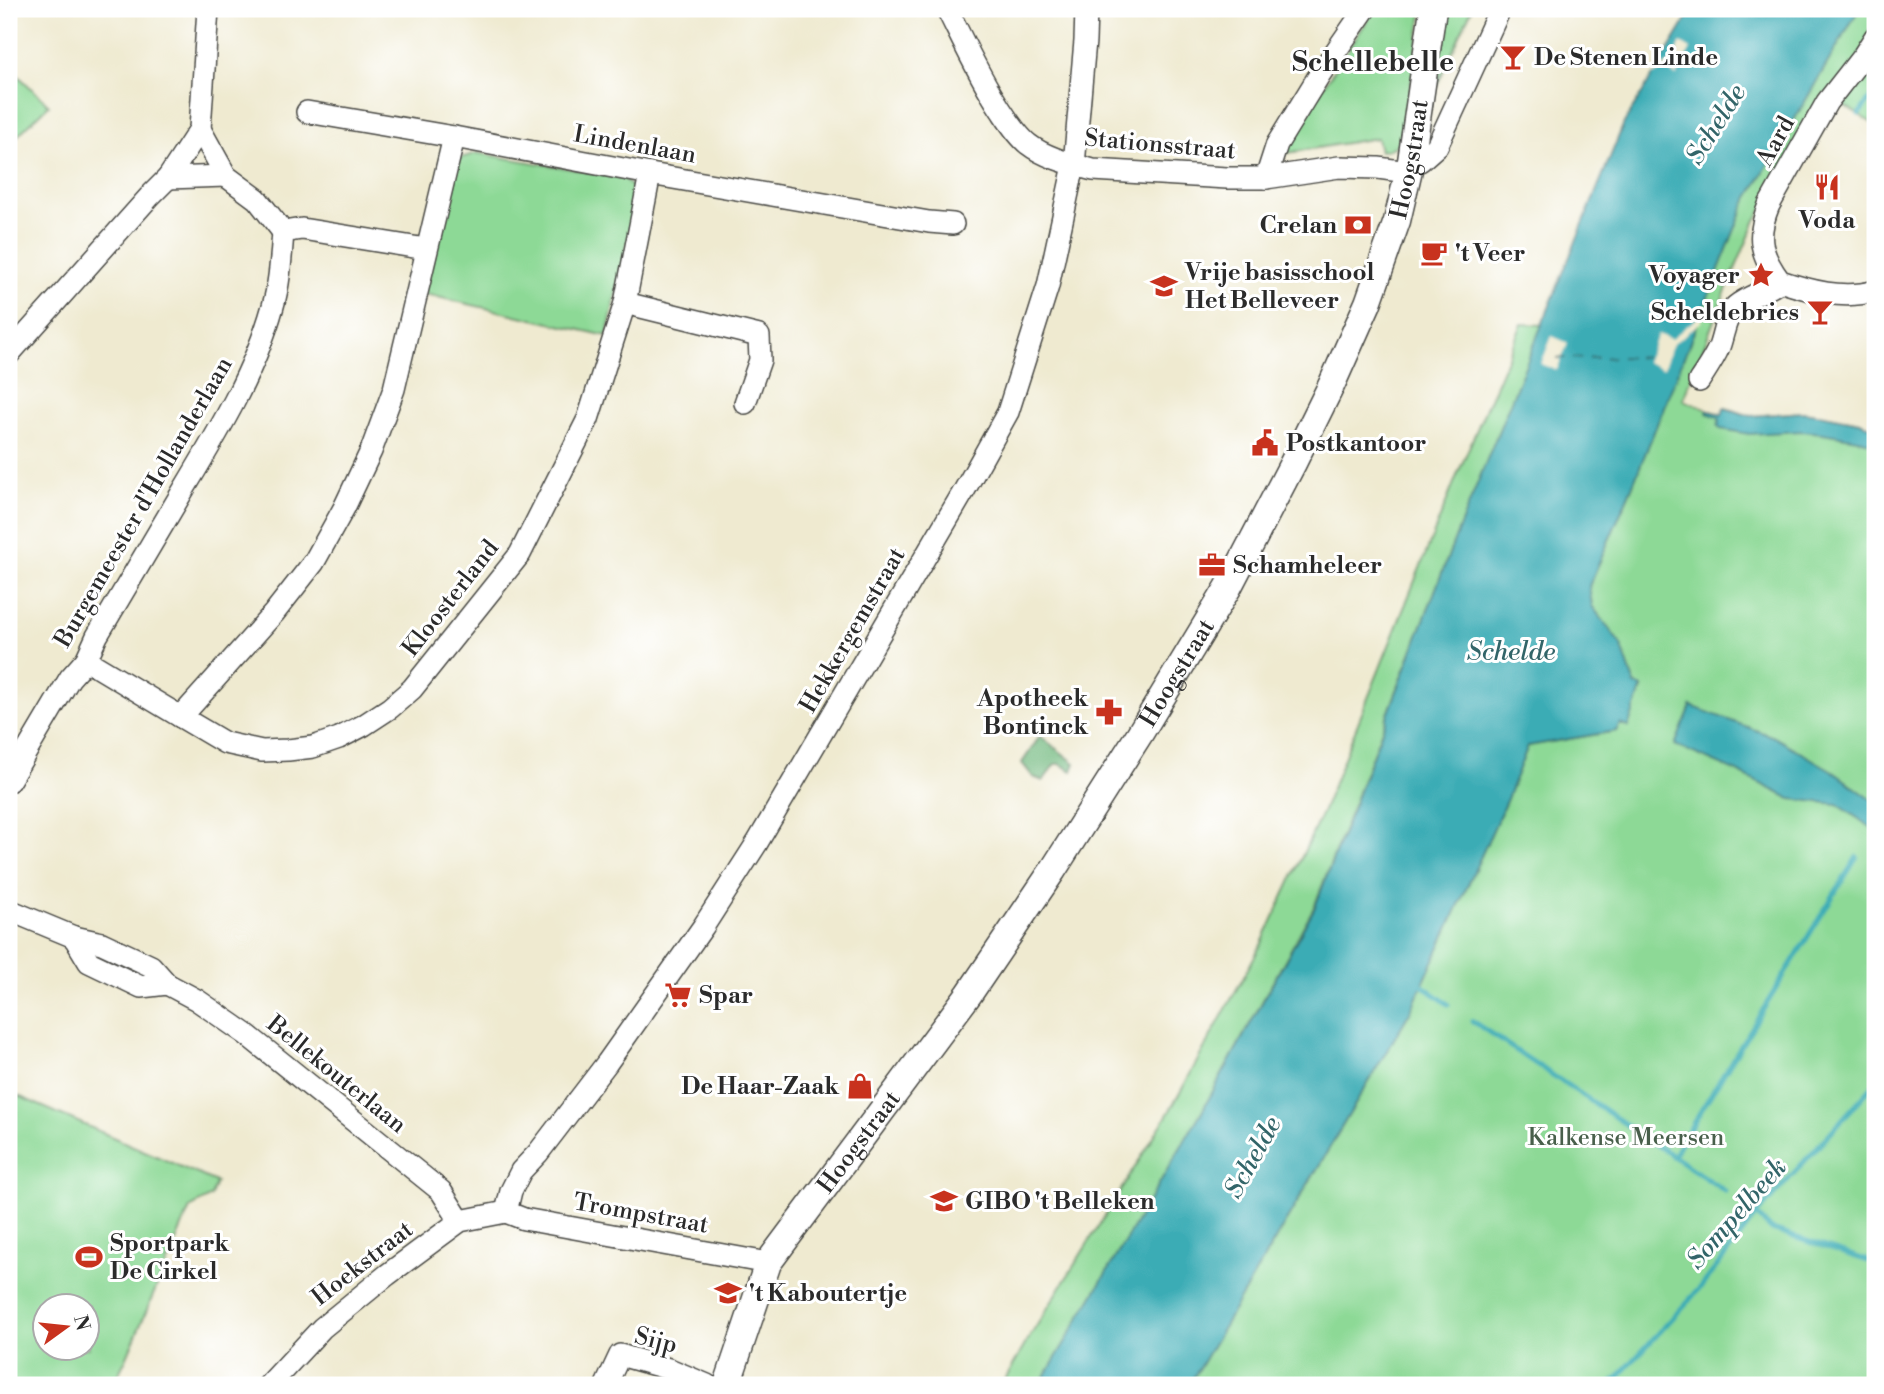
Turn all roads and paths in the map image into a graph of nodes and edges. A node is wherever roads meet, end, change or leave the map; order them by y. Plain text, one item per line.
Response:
1 (208, 9) edge
2 (947, 9) edge
3 (1086, 9) edge
4 (1365, 9) edge
5 (1433, 9) edge
6 (1500, 9) edge
7 (1875, 37) edge
8 (307, 112) dead end
9 (200, 129) junction
10 (454, 137) junction
11 (1074, 165) junction
12 (1409, 167) junction
13 (650, 174) junction
14 (226, 176) junction
15 (168, 178) junction
16 (1266, 178) junction
17 (953, 223) dead end
18 (283, 232) junction
19 (426, 249) junction
20 (1780, 281) junction
21 (1875, 291) edge
22 (625, 303) junction
23 (9, 354) edge
24 (1699, 381) dead end
25 (745, 403) dead end
26 (86, 660) junction
27 (181, 718) junction
28 (9, 781) edge
29 (9, 910) edge
30 (506, 1212) junction
31 (460, 1221) junction
32 (768, 1263) junction
33 (269, 1385) edge
34 (606, 1385) edge
35 (707, 1385) edge
36 (727, 1385) edge

1 - 9 street
2 - 11 street, Stationsstraat
3 - 11 street, Hekkergemstraat
4 - 16 street
5 - 12 main road, Hoogstraat
6 - 12 street
7 - 20 street, Aard
8 - 10 street, Lindenlaan
9 - 14 street
9 - 15 street
10 - 13 street, Lindenlaan
10 - 19 street
11 - 16 street, Stationsstraat
11 - 30 street, Hekkergemstraat
12 - 16 street, Stationsstraat
12 - 32 main road, Hoogstraat
13 - 17 street, Lindenlaan
13 - 22 street, Kloosterland
14 - 15 street
14 - 18 street
15 - 23 street
18 - 19 street
18 - 26 street, Burgemeester d'Hollanderlaan
19 - 27 street
20 - 21 street
20 - 24 street
22 - 25 street
22 - 27 street, Kloosterland
26 - 27 street, Kloosterland
26 - 28 street, Burgemeester d'Hollanderlaan
29 - 31 street, Bellekouterlaan
30 - 31 street, Hoekstraat
30 - 32 street, Trompstraat
31 - 33 street, Hoekstraat
32 - 36 main road, Hoogstraat
34 - 35 street, Sijp

